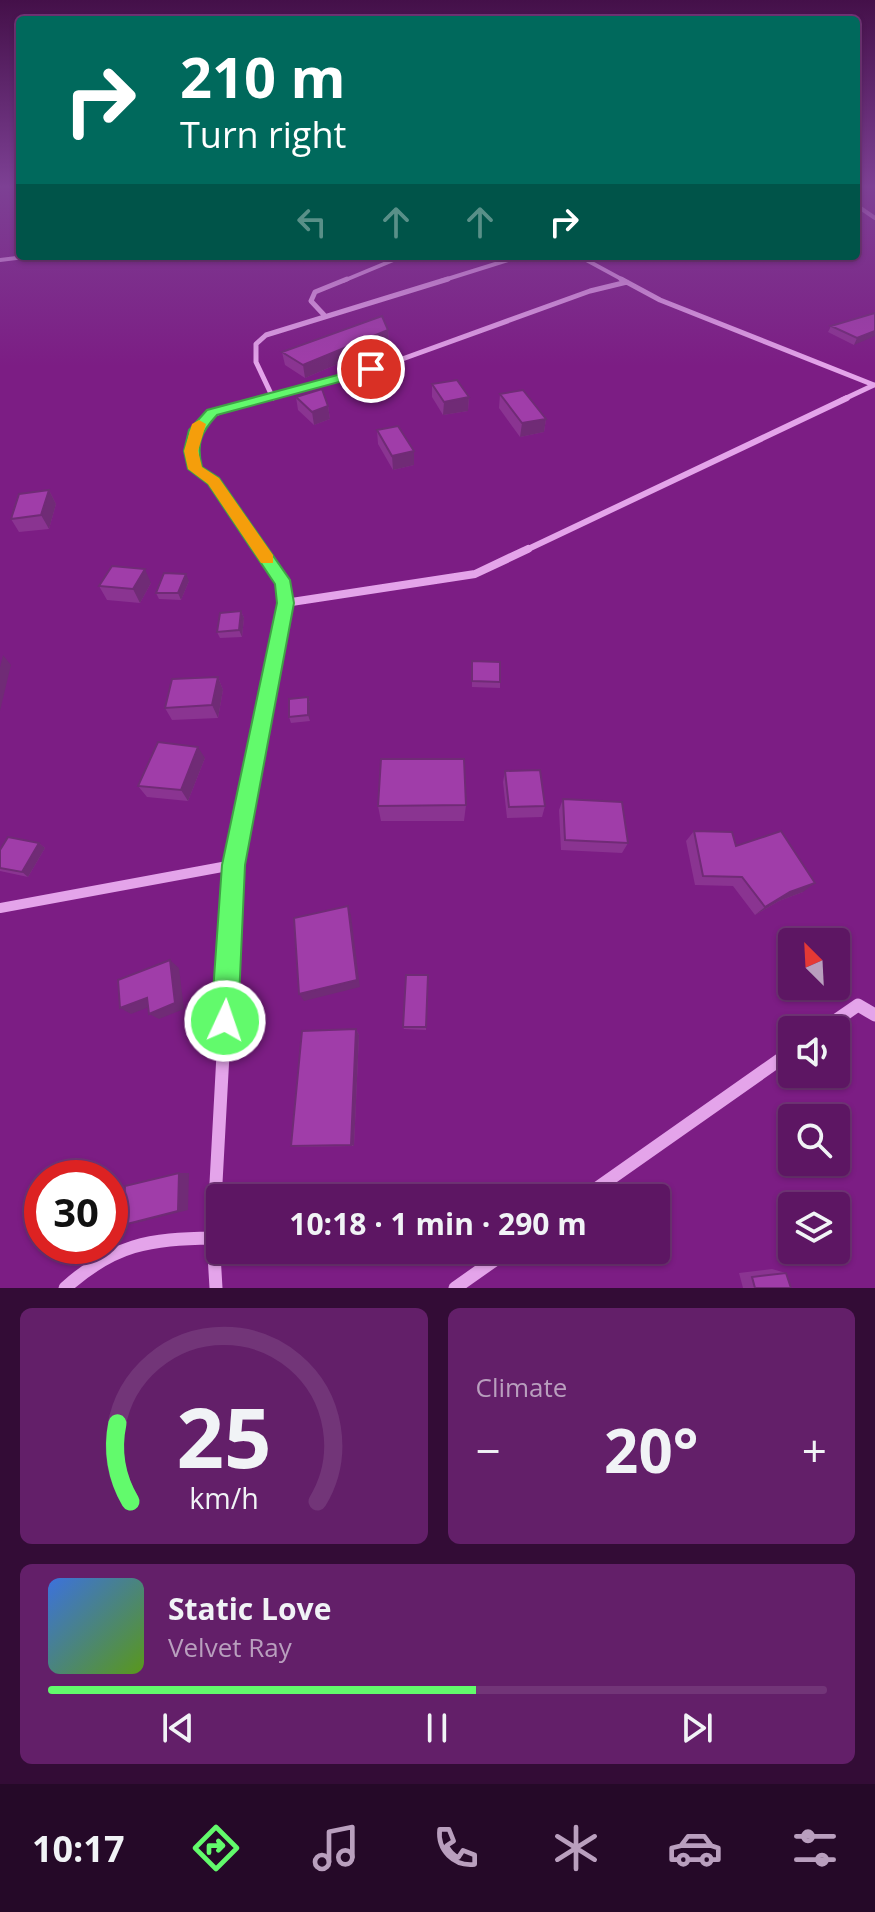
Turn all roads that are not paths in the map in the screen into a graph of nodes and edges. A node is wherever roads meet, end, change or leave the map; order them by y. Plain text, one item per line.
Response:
1 (393, 260) edge
2 (508, 260) edge
3 (586, 260) edge
4 (627, 282) junction
5 (325, 316) junction
6 (874, 385) edge
7 (273, 398) junction
8 (285, 603) junction
9 (233, 865) junction
10 (0, 908) edge
11 (875, 1015) edge
12 (842, 1016) edge
13 (778, 1061) edge
14 (216, 1184) edge
15 (603, 1184) edge
16 (206, 1238) edge
17 (215, 1264) edge
18 (489, 1264) edge
19 (65, 1288) edge
20 (216, 1288) edge
21 (455, 1288) edge

1 - 5 street
2 - 5 street
3 - 4 street
4 - 6 street
4 - 7 street
5 - 7 street
6 - 8 street
7 - 8 street
8 - 9 street
9 - 10 street
9 - 14 street
11 - 12 street
13 - 15 street
16 - 19 street
17 - 20 street
18 - 21 street

